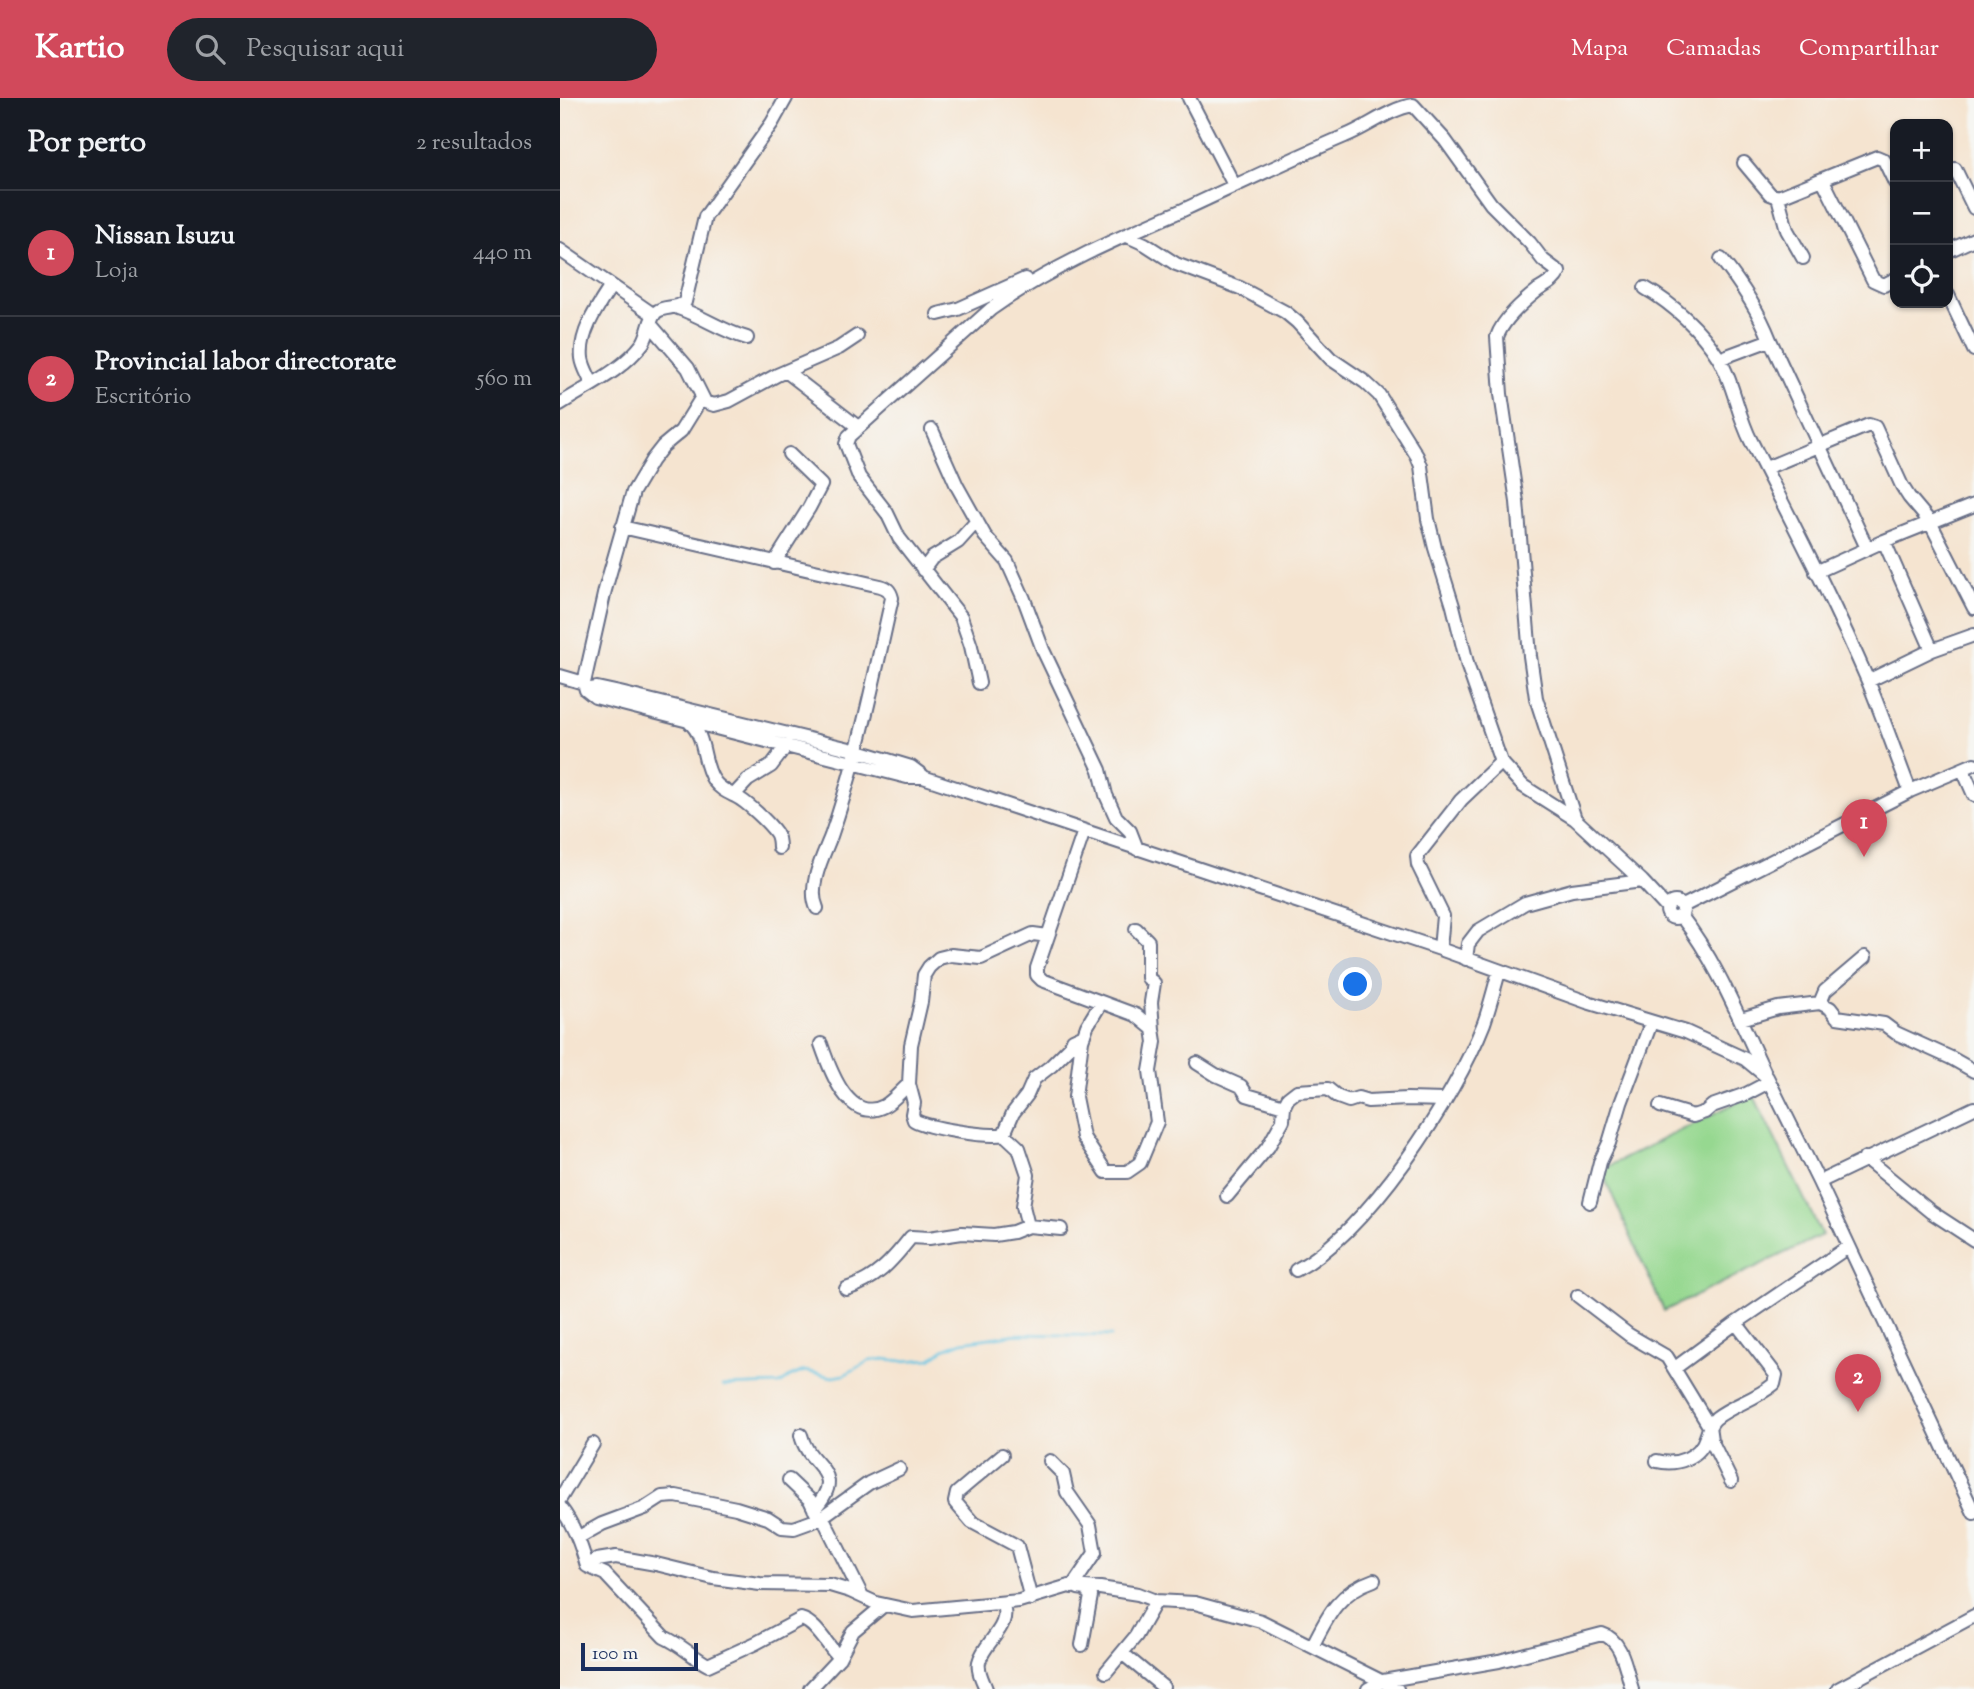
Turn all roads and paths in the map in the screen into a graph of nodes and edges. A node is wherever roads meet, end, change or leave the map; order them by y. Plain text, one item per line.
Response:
1 (786, 98) edge
2 (1189, 98) edge
3 (1744, 163) dead end
4 (1955, 169) dead end
5 (1823, 180) junction
6 (1895, 182) edge
7 (1234, 185) junction
8 (1778, 197) junction
9 (1974, 208) edge
10 (1125, 235) junction
11 (1974, 239) edge
12 (1953, 249) edge
13 (560, 250) edge
14 (1802, 258) dead end
15 (1721, 259) dead end
16 (1036, 281) junction
17 (1890, 282) edge
18 (611, 286) junction
19 (1645, 288) dead end
20 (1953, 306) edge
21 (678, 308) junction
22 (939, 314) dead end
23 (652, 320) junction
24 (857, 336) dead end
25 (747, 338) dead end
26 (1770, 340) junction
27 (1974, 351) edge
28 (1719, 359) junction
29 (787, 372) junction
30 (592, 384) junction
31 (702, 397) junction
32 (560, 404) edge
33 (858, 427) junction
34 (932, 430) dead end
35 (1819, 447) junction
36 (789, 454) dead end
37 (1766, 468) junction
38 (1974, 505) edge
39 (977, 522) junction
40 (1930, 522) junction
41 (622, 527) junction
42 (1884, 541) junction
43 (1867, 548) junction
44 (774, 563) junction
45 (923, 570) junction
46 (1816, 572) junction
47 (1974, 608) edge
48 (1974, 635) edge
49 (1932, 650) junction
50 (560, 676) edge
51 (1868, 681) junction
52 (979, 683) dead end
53 (585, 686) junction
54 (685, 720) junction
55 (806, 744) junction
56 (787, 745) junction
57 (857, 757) junction
58 (1501, 762) junction
59 (1969, 767) edge
60 (1910, 791) junction
61 (734, 795) junction
62 (1974, 795) edge
63 (1575, 818) junction
64 (1084, 831) junction
65 (779, 848) dead end
66 (1137, 849) junction
67 (1642, 881) junction
68 (817, 908) dead end
69 (1682, 911) junction
70 (1136, 929) dead end
71 (1048, 936) junction
72 (1440, 949) junction
73 (1865, 957) dead end
74 (1466, 959) junction
75 (1499, 972) junction
76 (1101, 1003) junction
77 (1820, 1003) junction
78 (1741, 1019) junction
79 (1651, 1023) junction
80 (1153, 1029) junction
81 (1084, 1035) junction
82 (821, 1044) dead end
83 (1197, 1063) dead end
84 (1974, 1072) edge
85 (1768, 1080) junction
86 (909, 1084) junction
87 (1445, 1100) junction
88 (1284, 1106) junction
89 (1660, 1107) dead end
90 (1974, 1108) edge
91 (1004, 1134) junction
92 (1865, 1158) junction
93 (1819, 1182) junction
94 (1227, 1196) dead end
95 (1590, 1202) dead end
96 (1028, 1226) junction
97 (1061, 1229) dead end
98 (1974, 1240) edge
99 (1848, 1247) junction
100 (1296, 1270) dead end
101 (846, 1289) dead end
102 (1578, 1296) dead end
103 (1736, 1323) junction
104 (1675, 1368) junction
105 (1709, 1426) junction
106 (801, 1435) dead end
107 (593, 1444) dead end
108 (1002, 1455) dead end
109 (1050, 1461) dead end
110 (1657, 1461) dead end
111 (899, 1469) dead end
112 (789, 1480) dead end
113 (1731, 1481) dead end
114 (560, 1499) edge
115 (560, 1507) edge
116 (1974, 1513) edge
117 (817, 1514) junction
118 (579, 1537) junction
119 (587, 1566) junction
120 (1374, 1580) dead end
121 (1069, 1587) junction
122 (862, 1596) junction
123 (1031, 1599) junction
124 (1156, 1601) junction
125 (1002, 1603) junction
126 (884, 1605) junction
127 (1974, 1616) edge
128 (1082, 1644) dead end
129 (1312, 1645) junction
130 (1122, 1653) junction
131 (839, 1658) junction
132 (1106, 1672) dead end
133 (1383, 1681) junction
134 (1163, 1687) dead end
135 (810, 1689) edge
136 (986, 1689) edge
137 (1368, 1689) edge
138 (1397, 1689) edge
139 (1632, 1689) edge
140 (1838, 1689) edge

1 - 21 street
2 - 7 street
3 - 8 street
4 - 9 street
5 - 6 street
5 - 8 street
5 - 17 street
7 - 10 street
7 - 63 street
8 - 14 street
10 - 16 street
10 - 58 street
11 - 12 street
13 - 18 street
15 - 26 street
16 - 22 street
16 - 33 street
18 - 23 street
18 - 30 street
19 - 28 street
20 - 27 street
21 - 23 street
21 - 25 street
23 - 30 street
23 - 31 street
24 - 29 street
26 - 28 street
26 - 35 street
28 - 37 street
29 - 31 street
29 - 33 street
30 - 32 street
31 - 41 street
33 - 45 street
34 - 39 street
35 - 37 street
35 - 40 street
35 - 43 street
36 - 44 street
37 - 46 street
38 - 40 street
39 - 45 street
39 - 66 street
40 - 42 street
40 - 47 street
41 - 44 street
41 - 53 street
42 - 43 street
42 - 49 street
43 - 46 street
44 - 57 street
45 - 52 street
46 - 51 street
48 - 49 street
49 - 51 street
50 - 53 street
51 - 60 street
53 - 54 street
53 - 55 street
54 - 56 street
54 - 61 street
55 - 56 street
55 - 57 street
56 - 61 street
57 - 64 street
57 - 68 street
58 - 63 street
58 - 72 street
59 - 60 street
59 - 62 street
60 - 69 street
61 - 65 street
63 - 67 street
64 - 66 street
64 - 71 street
66 - 72 street
67 - 69 street
67 - 74 street
69 - 78 street
70 - 80 street
71 - 76 street
71 - 86 street
72 - 74 street
73 - 77 street
74 - 75 street
75 - 79 street
75 - 87 street
76 - 80 street
76 - 81 street
77 - 78 street
77 - 84 street
78 - 85 street
79 - 85 street
79 - 95 street
80 - 81 street
81 - 91 street
82 - 86 street
83 - 88 street
85 - 89 street
85 - 93 street
86 - 91 street
87 - 88 street
87 - 100 street
88 - 94 street
90 - 92 street
91 - 96 street
92 - 93 street
92 - 98 street
93 - 99 street
96 - 97 street
96 - 101 street
99 - 103 street
99 - 116 street
102 - 104 street
103 - 104 street
103 - 105 street
104 - 105 street
105 - 110 street
105 - 113 street
106 - 117 street
107 - 114 street
108 - 123 street
109 - 121 street
111 - 117 street
112 - 117 street
115 - 118 street
117 - 118 street
117 - 122 street
118 - 119 street
119 - 122 street
119 - 131 street
120 - 129 street
121 - 123 street
121 - 124 street
121 - 128 street
122 - 126 street
123 - 125 street
124 - 129 street
124 - 130 street
125 - 126 street
125 - 136 street
126 - 131 street
127 - 140 street
129 - 133 street
130 - 132 street
130 - 134 street
131 - 135 street
133 - 137 street
133 - 138 street
133 - 139 street

